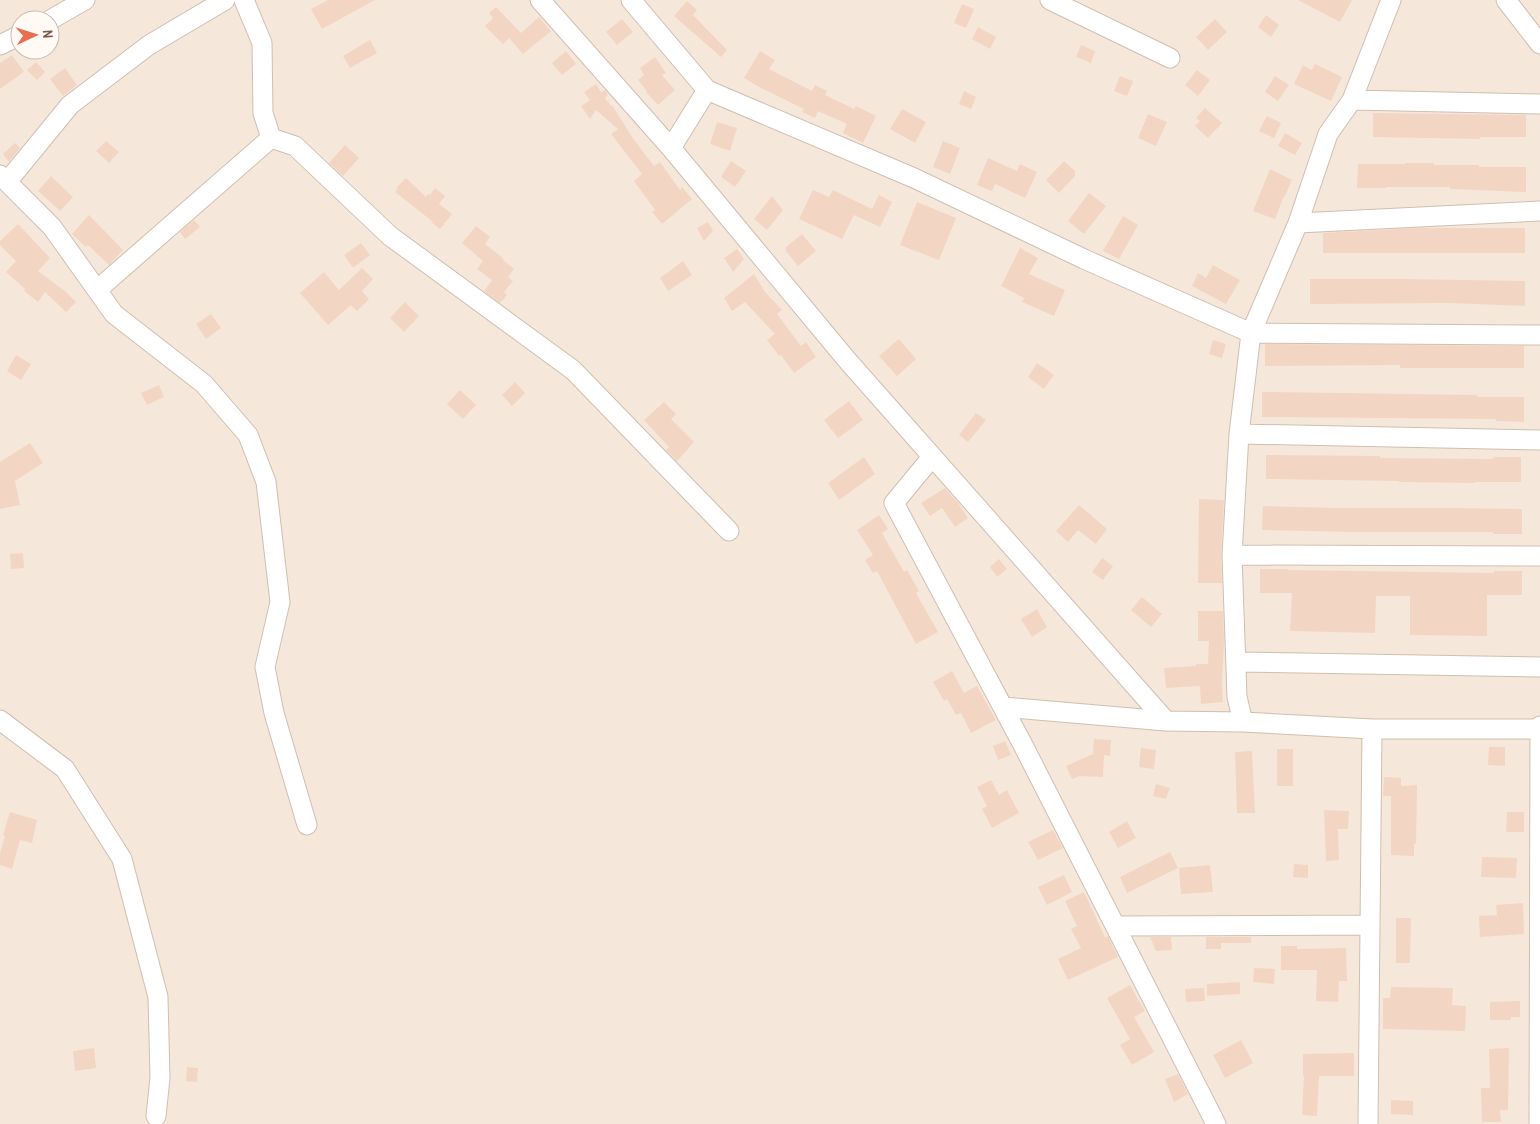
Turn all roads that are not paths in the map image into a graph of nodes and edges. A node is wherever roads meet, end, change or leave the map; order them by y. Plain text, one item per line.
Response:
1 (85, 0) edge
2 (225, 0) edge
3 (244, 0) edge
4 (540, 0) edge
5 (631, 0) edge
6 (1050, 0) edge
7 (1391, 0) edge
8 (1506, 0) edge
9 (60, 14) edge
10 (1540, 44) edge
11 (1170, 58) dead end
12 (707, 90) junction
13 (1352, 100) junction
14 (1540, 104) edge
15 (271, 138) junction
16 (671, 148) junction
17 (3, 178) edge
18 (1540, 212) edge
19 (1298, 223) junction
20 (97, 290) junction
21 (1251, 333) junction
22 (1540, 335) edge
23 (1239, 434) junction
24 (1540, 440) edge
25 (932, 457) junction
26 (729, 531) dead end
27 (1232, 555) junction
28 (1540, 556) edge
29 (1236, 662) junction
30 (1540, 667) edge
31 (1003, 707) junction
32 (0, 720) edge
33 (1166, 721) junction
34 (1244, 722) junction
35 (1540, 728) edge
36 (1372, 729) junction
37 (307, 826) dead end
38 (1370, 925) junction
39 (1115, 926) junction
40 (156, 1116) dead end
41 (1216, 1124) edge
42 (1368, 1124) edge
43 (1538, 1124) edge

1 - 9 street
2 - 17 street
3 - 15 street
4 - 16 street
5 - 12 street
6 - 11 street
7 - 13 street
8 - 10 street
12 - 16 street
12 - 21 street
13 - 14 street
13 - 19 street
15 - 20 street
15 - 26 street
16 - 25 street
17 - 20 street
18 - 19 street
19 - 21 street
20 - 37 street
21 - 22 street
21 - 23 street
23 - 24 street
23 - 27 street
25 - 31 street
25 - 33 street
27 - 28 street
27 - 29 street
29 - 30 street
29 - 34 street
31 - 33 street
31 - 39 street
32 - 40 street
33 - 34 street
34 - 36 street
35 - 36 street
35 - 43 street
36 - 38 street
38 - 39 street
38 - 42 street
39 - 41 street

